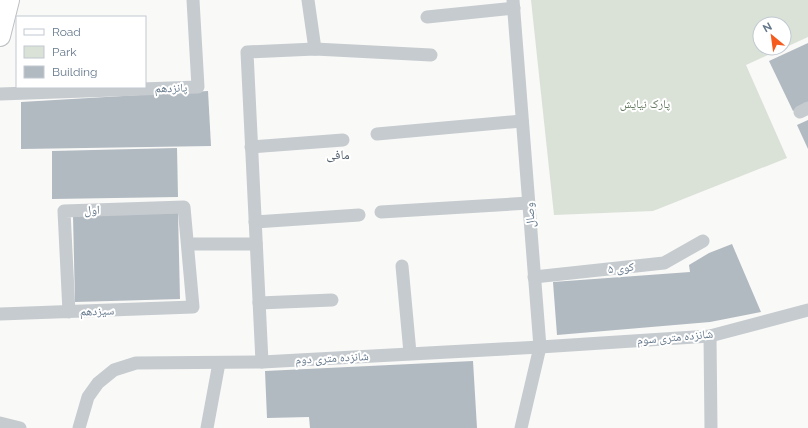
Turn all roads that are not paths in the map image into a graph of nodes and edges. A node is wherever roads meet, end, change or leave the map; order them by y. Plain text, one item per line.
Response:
1 (9, 0) edge
2 (193, 0) edge
3 (308, 0) edge
4 (513, 4) edge
5 (427, 17) dead end
6 (0, 36) edge
7 (315, 48) junction
8 (431, 55) dead end
9 (0, 94) edge
10 (522, 121) junction
11 (378, 134) dead end
12 (343, 140) dead end
13 (251, 147) junction
14 (529, 203) junction
15 (381, 212) dead end
16 (359, 215) dead end
17 (255, 222) junction
18 (703, 241) dead end
19 (188, 244) junction
20 (256, 244) junction
21 (402, 266) dead end
22 (534, 277) junction
23 (332, 300) dead end
24 (259, 303) junction
25 (808, 310) edge
26 (69, 312) junction
27 (0, 314) edge
28 (710, 336) junction
29 (540, 348) junction
30 (410, 353) junction
31 (219, 362) junction
32 (262, 362) junction
33 (0, 423) edge
34 (20, 428) edge
35 (79, 428) edge
36 (207, 428) edge
37 (521, 428) edge
38 (711, 428) edge

1 - 6 main road
2 - 9 street, پانزدهم
3 - 7 street
4 - 5 street
4 - 10 street, وصال
7 - 8 street
7 - 13 street
10 - 11 street
10 - 14 street, وصال
12 - 13 street
13 - 17 street
14 - 15 street
14 - 22 street, وصال
16 - 17 street
17 - 20 street
18 - 22 street, کوی ۵
19 - 20 street
19 - 26 street, سیزدهم
19 - 26 street, اول
20 - 24 street
21 - 30 street
22 - 29 street, وصال
23 - 24 street
24 - 32 street
25 - 28 street, شانزده متری سوم
26 - 27 street, سیزدهم
28 - 29 street, شانزده متری سوم
28 - 38 street
29 - 30 street, شانزده متری دوم
29 - 37 street, وصال
30 - 32 street, شانزده متری دوم
31 - 32 street, شانزده متری دوم
31 - 35 street, شانزده متری دوم
31 - 36 street
33 - 34 street

